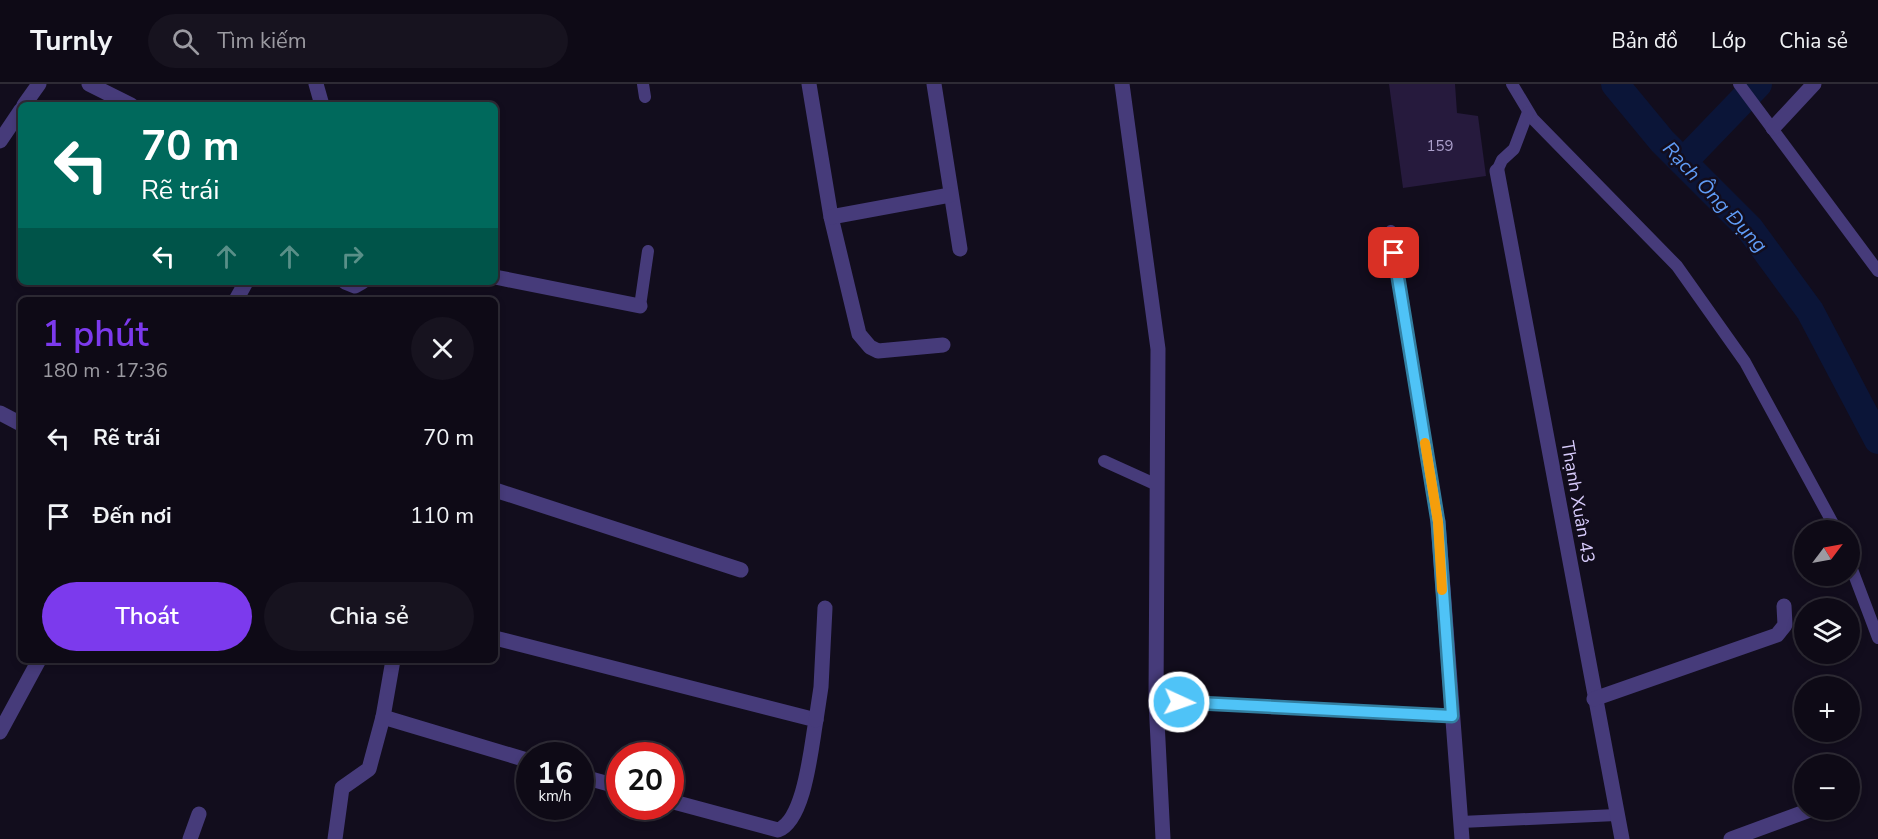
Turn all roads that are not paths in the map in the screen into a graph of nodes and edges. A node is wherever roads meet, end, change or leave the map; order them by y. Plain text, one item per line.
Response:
1 (39, 84) edge
2 (88, 84) edge
3 (316, 84) edge
4 (643, 84) edge
5 (809, 84) edge
6 (934, 84) edge
7 (1122, 84) edge
8 (1512, 84) edge
9 (1739, 84) edge
10 (1814, 84) edge
11 (645, 97) dead end
12 (26, 102) edge
13 (125, 102) edge
14 (321, 102) edge
15 (1528, 112) junction
16 (18, 114) edge
17 (1772, 127) junction
18 (0, 141) edge
19 (1497, 171) joint
20 (950, 195) junction
21 (831, 217) junction
22 (1391, 231) dead end
23 (960, 249) dead end
24 (648, 251) dead end
25 (1878, 271) edge
26 (498, 278) edge
27 (640, 306) joint
28 (943, 345) dead end
29 (0, 413) edge
30 (18, 422) edge
31 (1104, 461) dead end
32 (1157, 485) junction
33 (498, 491) edge
34 (1831, 520) edge
35 (1438, 522) joint
36 (741, 570) dead end
37 (1858, 586) edge
38 (1784, 606) dead end
39 (825, 608) dead end
40 (1878, 638) edge
41 (498, 639) edge
42 (37, 663) edge
43 (392, 663) edge
44 (1594, 699) junction
45 (1156, 701) junction
46 (1452, 716) junction
47 (383, 717) junction
48 (816, 720) junction
49 (0, 732) edge
50 (516, 757) edge
51 (684, 805) edge
52 (199, 814) dead end
53 (1616, 814) junction
54 (1794, 816) edge
55 (1461, 822) junction
56 (190, 839) edge
57 (335, 839) edge
58 (1163, 839) edge
59 (1462, 839) edge
60 (1622, 839) edge
61 (1731, 839) edge

1 - 12 street
2 - 13 street
3 - 14 street
4 - 11 lane
5 - 21 street
6 - 20 street
7 - 32 street
8 - 15 lane
9 - 17 lane
10 - 17 street
15 - 19 lane
15 - 34 lane
16 - 18 street
17 - 25 lane
19 - 44 street, Thạnh Xuân 43
20 - 21 street
20 - 23 street
21 - 28 street
22 - 35 lane
24 - 27 lane
26 - 27 street
29 - 30 street
31 - 32 lane
32 - 45 street
33 - 36 street
35 - 46 street
37 - 40 lane
38 - 44 street
39 - 48 street
41 - 48 street
42 - 49 street
43 - 47 street
44 - 53 street, Thạnh Xuân 43
45 - 46 lane
45 - 58 street
46 - 55 street
47 - 50 street
47 - 57 street
48 - 51 street
52 - 56 street
53 - 55 lane
53 - 60 street, Thạnh Xuân 43
54 - 61 street
55 - 59 street

